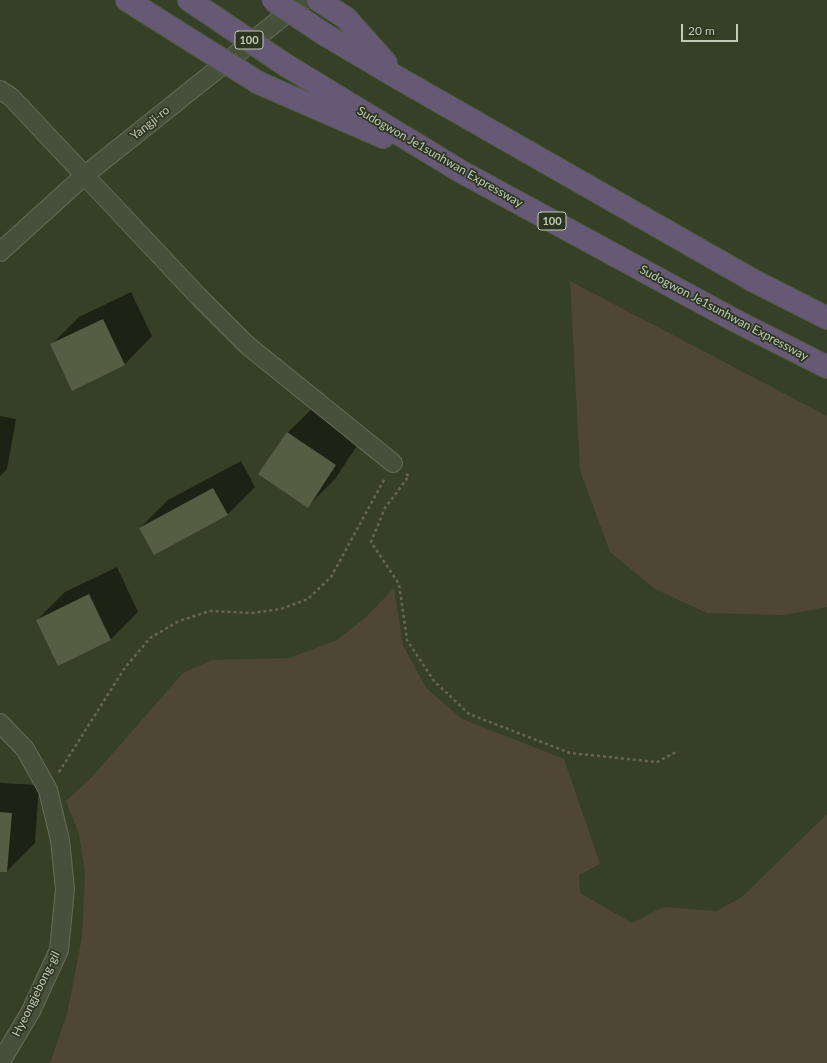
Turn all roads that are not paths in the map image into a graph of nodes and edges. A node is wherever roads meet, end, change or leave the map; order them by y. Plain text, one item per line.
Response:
1 (127, 0) edge
2 (189, 0) edge
3 (273, 0) edge
4 (304, 0) edge
5 (318, 0) edge
6 (400, 79) junction
7 (0, 90) edge
8 (460, 171) junction
9 (85, 175) junction
10 (0, 252) edge
11 (827, 318) edge
12 (827, 367) edge
13 (393, 463) road end
14 (0, 723) edge
15 (0, 1063) edge

1 - 8 highway, bridge
2 - 8 highway, Sudogwon Je1sunhwan Expressway / 100, bridge
3 - 6 highway, bridge
4 - 9 street, Yangji-ro
5 - 6 highway
6 - 11 highway
7 - 9 street
8 - 12 highway, Sudogwon Je1sunhwan Expressway / 100
9 - 10 street, Yangji-ro
9 - 13 street
14 - 15 street, Hyeongjebong-gil

